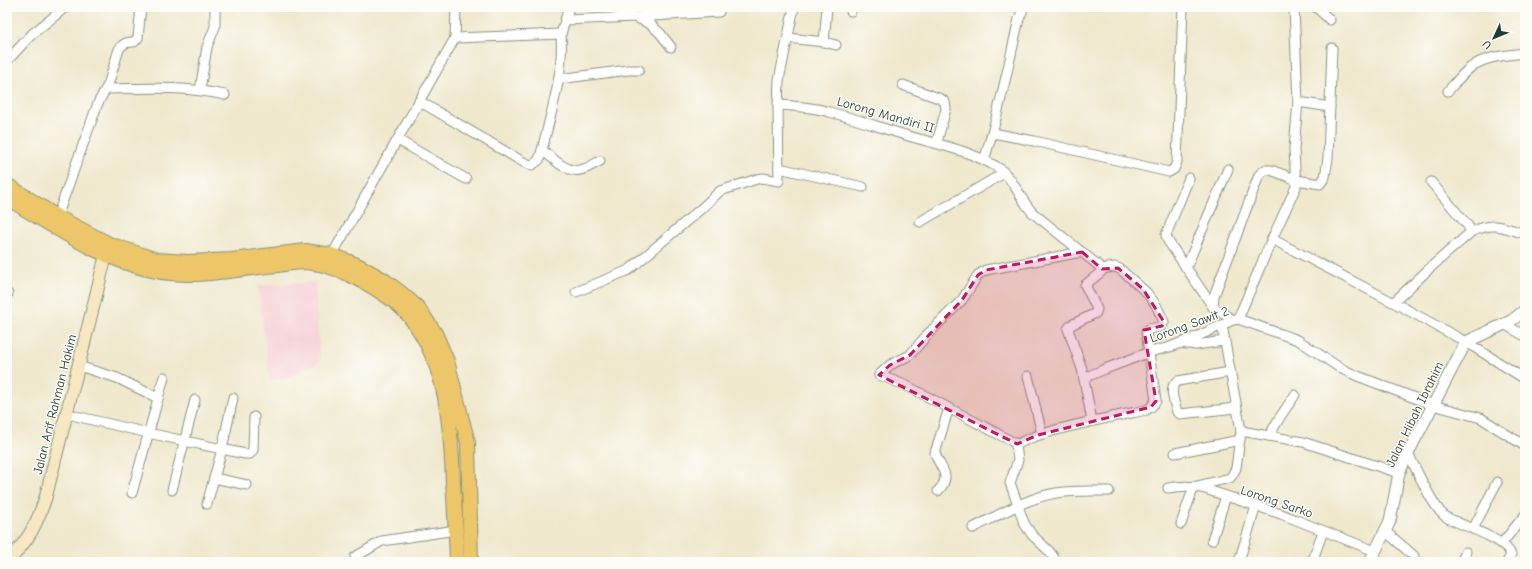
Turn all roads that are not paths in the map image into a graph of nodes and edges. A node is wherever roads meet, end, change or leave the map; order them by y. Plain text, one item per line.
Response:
1 (66, 7) edge
2 (141, 7) edge
3 (215, 7) edge
4 (456, 7) edge
5 (569, 7) edge
6 (794, 7) edge
7 (827, 7) edge
8 (1024, 7) edge
9 (1183, 7) edge
10 (1294, 7) edge
11 (1316, 7) edge
12 (719, 12) dead end
13 (635, 17) junction
14 (565, 20) junction
15 (1330, 20) dead end
16 (561, 34) junction
17 (456, 38) junction
18 (788, 38) junction
19 (824, 42) junction
20 (836, 45) dead end
21 (671, 47) dead end
22 (1332, 48) dead end
23 (1525, 54) edge
24 (7, 61) edge
25 (640, 70) dead end
26 (559, 79) junction
27 (903, 85) dead end
28 (106, 89) junction
29 (200, 90) junction
30 (1448, 91) dead end
31 (225, 95) dead end
32 (419, 101) junction
33 (1298, 102) junction
34 (778, 105) junction
35 (1330, 107) junction
36 (993, 133) junction
37 (398, 140) junction
38 (937, 142) junction
39 (542, 150) junction
40 (984, 160) junction
41 (600, 161) dead end
42 (779, 168) junction
43 (1228, 169) dead end
44 (1004, 174) junction
45 (1189, 178) dead end
46 (466, 179) dead end
47 (1297, 180) junction
48 (1431, 182) dead end
49 (7, 185) edge
50 (864, 187) dead end
51 (7, 198) edge
52 (57, 217) junction
53 (920, 222) dead end
54 (1471, 232) junction
55 (1525, 234) edge
56 (1272, 239) junction
57 (109, 251) junction
58 (1082, 252) junction
59 (332, 255) junction
60 (1186, 268) junction
61 (1101, 270) junction
62 (576, 292) dead end
63 (1394, 302) junction
64 (1213, 307) junction
65 (1525, 310) edge
66 (1235, 320) junction
67 (1507, 323) junction
68 (1222, 325) junction
69 (1525, 329) edge
70 (1525, 336) edge
71 (1224, 341) junction
72 (1466, 342) junction
73 (1180, 343) junction
74 (1150, 352) junction
75 (85, 368) junction
76 (1230, 372) junction
77 (1028, 376) dead end
78 (164, 377) dead end
79 (1084, 378) junction
80 (1525, 379) edge
81 (1295, 395) dead end
82 (158, 398) junction
83 (233, 398) dead end
84 (195, 400) dead end
85 (1433, 405) junction
86 (949, 408) junction
87 (1236, 408) junction
88 (70, 414) junction
89 (254, 417) dead end
90 (1092, 421) junction
91 (148, 433) junction
92 (1042, 434) junction
93 (1240, 435) junction
94 (1270, 436) junction
95 (185, 442) junction
96 (1018, 444) junction
97 (1525, 445) edge
98 (222, 449) junction
99 (1175, 453) dead end
100 (1408, 453) junction
101 (1399, 474) junction
102 (214, 478) junction
103 (1497, 482) dead end
104 (247, 485) dead end
105 (1195, 486) junction
106 (1168, 488) dead end
107 (172, 490) dead end
108 (938, 491) dead end
109 (1109, 491) dead end
110 (132, 493) dead end
111 (1226, 496) junction
112 (207, 504) dead end
113 (1018, 505) junction
114 (1256, 506) junction
115 (1525, 515) edge
116 (1181, 524) dead end
117 (973, 528) dead end
118 (1472, 529) junction
119 (456, 530) junction
120 (1323, 531) junction
121 (1385, 531) junction
122 (1212, 540) dead end
123 (1502, 543) junction
124 (1376, 551) junction
125 (1466, 552) dead end
126 (1414, 556) dead end
127 (355, 557) dead end
128 (1240, 558) dead end
129 (7, 562) edge
130 (16, 562) edge
131 (457, 562) edge
132 (471, 562) edge
133 (1057, 562) edge
134 (1312, 562) edge
135 (1370, 562) edge
136 (1461, 562) edge
137 (1507, 562) edge

1 - 24 street
2 - 28 street
3 - 29 street
4 - 17 street
5 - 14 street
6 - 18 street
7 - 19 street
8 - 36 street
9 - 36 street
10 - 33 street
11 - 15 street
12 - 13 street
13 - 14 street
13 - 21 street
14 - 16 street
16 - 17 street
16 - 26 street
17 - 32 street
18 - 19 street
18 - 34 street
19 - 20 street
22 - 35 street
23 - 30 street
25 - 26 street
26 - 39 street
27 - 38 street
28 - 29 street
28 - 52 street
29 - 31 street
32 - 37 street
32 - 39 street
33 - 35 street
33 - 47 street
34 - 38 street, Lorong Mandiri II
34 - 42 street
35 - 47 street
36 - 40 street
37 - 46 street
37 - 59 street
38 - 40 street, Lorong Mandiri II
39 - 41 street
40 - 44 street, Lorong Mandiri II
42 - 50 street
42 - 62 street
43 - 60 street
44 - 53 street
44 - 58 street, Lorong Mandiri II
45 - 60 street
47 - 56 street
47 - 64 street
48 - 54 street
49 - 52 main road
51 - 57 main road
52 - 57 main road
54 - 55 street
54 - 63 street
56 - 63 street
56 - 66 street
57 - 59 main road
57 - 75 main road, Jalan Arif Rahman Hakim
57 - 88 main road, Jalan Arif Rahman Hakim
57 - 119 main road
58 - 61 street, Lorong Mandiri II
58 - 86 street
59 - 132 main road
60 - 64 street
61 - 74 street
61 - 79 street
63 - 72 street
64 - 66 street
65 - 67 street
66 - 68 street, Lorong Sawit 2
66 - 85 street, Lorong Sawit 2
67 - 69 street
67 - 70 street
67 - 72 street
68 - 71 street
68 - 73 street, Lorong Sawit 2
71 - 73 street
71 - 76 street
72 - 80 street
72 - 85 street, Jalan Hibah Ibrahim
73 - 74 street, Lorong Sawit 2
74 - 79 street, Lorong Sawit 2
74 - 90 street
75 - 82 street
75 - 88 main road, Jalan Arif Rahman Hakim
76 - 87 street
76 - 87 street
77 - 92 street
78 - 82 street
79 - 90 street
81 - 94 street
82 - 91 street
83 - 98 street
84 - 95 street
85 - 97 street, Lorong Sawit 2
85 - 100 street, Jalan Hibah Ibrahim
86 - 96 street
86 - 108 street
87 - 93 street
88 - 91 street
88 - 129 main road, Jalan Arif Rahman Hakim
88 - 130 main road, Jalan Arif Rahman Hakim
89 - 98 street
90 - 92 street
91 - 95 street
91 - 110 street
92 - 96 street
93 - 94 street
93 - 99 street
93 - 105 street
94 - 101 street
95 - 98 street
95 - 107 street
96 - 113 street
98 - 102 street
100 - 101 street, Jalan Hibah Ibrahim
100 - 118 street
101 - 121 street, Jalan Hibah Ibrahim
102 - 104 street
102 - 112 street
103 - 118 street
105 - 106 street, Lorong Sarko
105 - 111 street, Lorong Sarko
105 - 116 street
109 - 113 street
111 - 114 street, Lorong Sarko
111 - 122 street
113 - 117 street
113 - 133 street
114 - 120 street, Lorong Sarko
114 - 128 street
115 - 123 street
118 - 123 street
119 - 127 street
119 - 131 main road
120 - 124 street, Lorong Sarko
120 - 134 street
121 - 124 street, Jalan Hibah Ibrahim
121 - 126 street
123 - 137 street
124 - 135 street, Jalan Hibah Ibrahim
125 - 136 street

